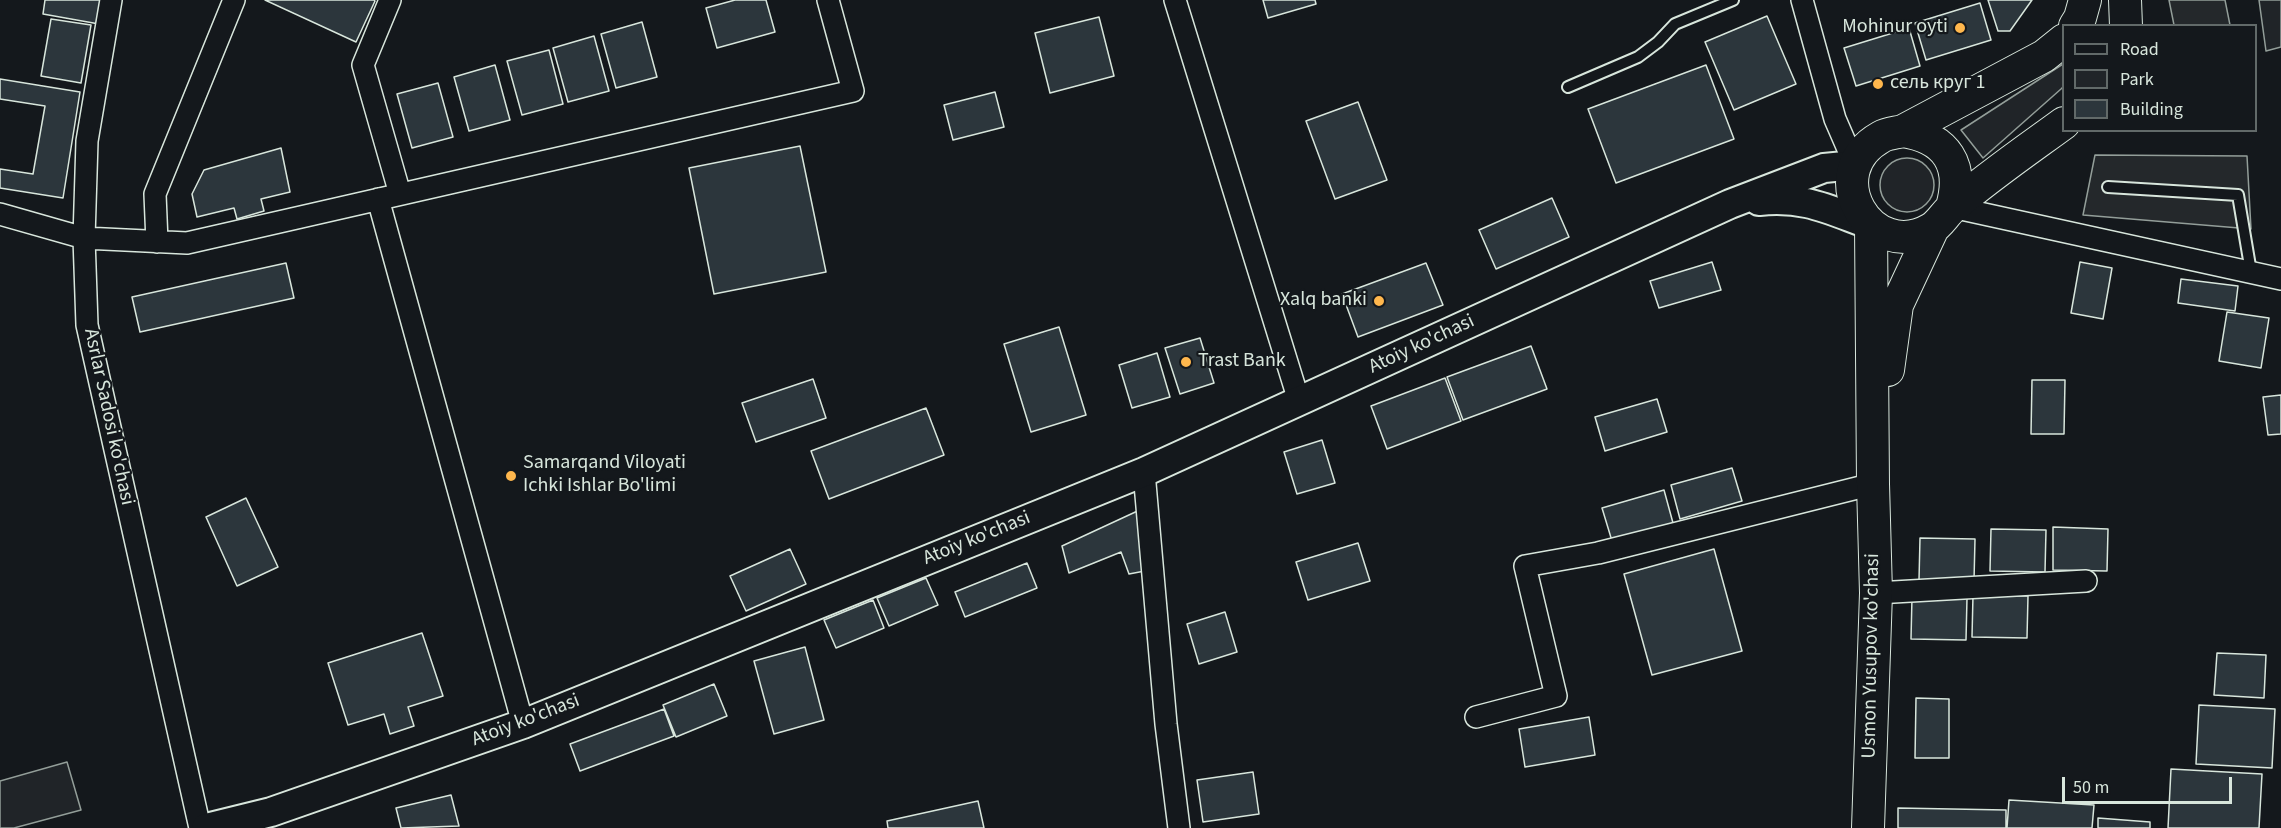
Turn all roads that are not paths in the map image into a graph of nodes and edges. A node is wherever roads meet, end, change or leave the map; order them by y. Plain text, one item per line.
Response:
1 (111, 0) edge
2 (234, 0) edge
3 (390, 0) edge
4 (828, 0) edge
5 (1175, 0) edge
6 (1733, 0) edge
7 (1802, 0) edge
8 (2085, 0) edge
9 (2125, 0) edge
10 (2076, 24) edge
11 (2126, 24) edge
12 (2062, 42) edge
13 (1568, 87) dead end
14 (2062, 125) edge
15 (1903, 131) junction
16 (1855, 165) junction
17 (2108, 187) dead end
18 (400, 194) junction
19 (378, 199) junction
20 (1730, 204) junction
21 (0, 214) edge
22 (1942, 218) junction
23 (1871, 225) junction
24 (84, 238) junction
25 (157, 242) junction
26 (2251, 272) junction
27 (2281, 279) edge
28 (1299, 401) junction
29 (1144, 472) junction
30 (1873, 484) junction
31 (2086, 581) dead end
32 (1876, 593) junction
33 (1476, 717) dead end
34 (523, 724) junction
35 (270, 820) edge
36 (200, 828) edge
37 (206, 828) edge
38 (1179, 828) edge
39 (1868, 828) edge

1 - 24 street, Asrlar Sadosi ko'chasi
2 - 25 street
3 - 18 street
4 - 18 street
5 - 28 street
6 - 13 lane
7 - 16 street
8 - 10 main road
9 - 11 main road
12 - 15 main road
14 - 22 main road
15 - 16 main road
15 - 22 main road
16 - 20 street, Atoiy ko'chasi
16 - 23 main road
17 - 26 lane
18 - 19 street
19 - 25 street
19 - 34 street
20 - 23 street, Atoiy ko'chasi
20 - 28 street, Atoiy ko'chasi
21 - 24 street
22 - 23 main road
22 - 26 street
22 - 30 main road, Usmon Yusupov ko'chasi
23 - 30 main road, Usmon Yusupov ko'chasi
24 - 25 street
24 - 36 street, Asrlar Sadosi ko'chasi
26 - 27 street
28 - 29 street, Atoiy ko'chasi
29 - 34 street, Atoiy ko'chasi
29 - 38 street
30 - 32 main road, Usmon Yusupov ko'chasi
30 - 33 street
31 - 32 street
32 - 39 main road, Usmon Yusupov ko'chasi
34 - 35 street, Atoiy ko'chasi
35 - 37 street, Atoiy ko'chasi

